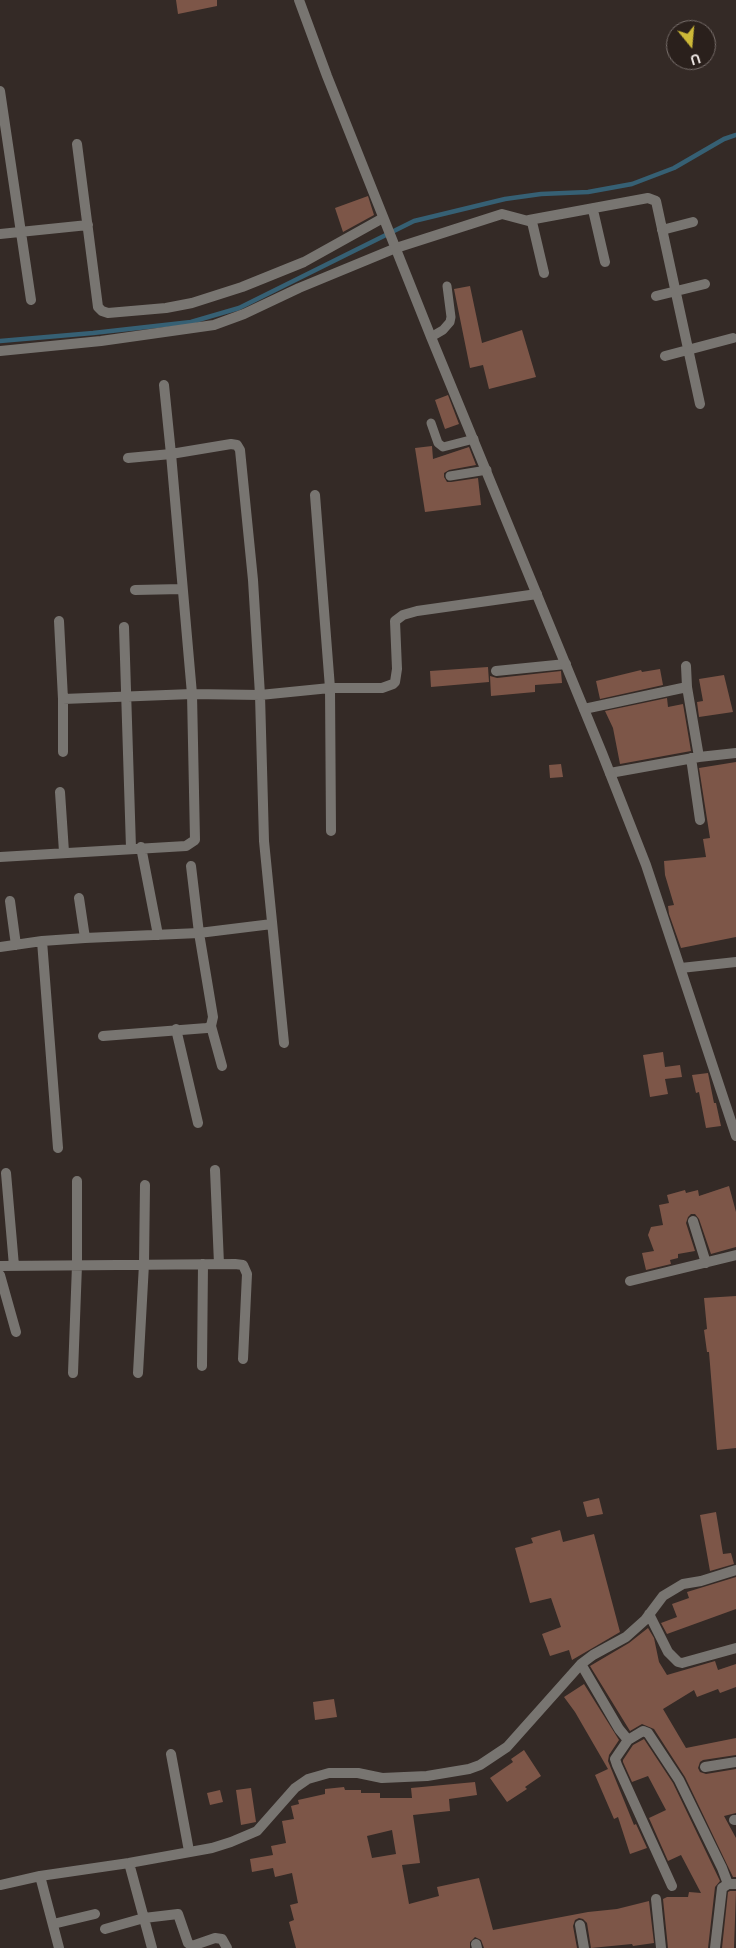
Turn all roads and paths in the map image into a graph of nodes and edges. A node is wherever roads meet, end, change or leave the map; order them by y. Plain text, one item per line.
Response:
1 (299, 0) edge
2 (0, 91) edge
3 (77, 144) dead end
4 (593, 210) junction
5 (529, 220) junction
6 (385, 221) junction
7 (693, 222) dead end
8 (88, 225) junction
9 (662, 230) junction
10 (20, 232) junction
11 (0, 234) edge
12 (394, 244) junction
13 (605, 262) dead end
14 (544, 272) dead end
15 (705, 284) dead end
16 (447, 286) dead end
17 (675, 292) junction
18 (656, 296) dead end
19 (31, 300) dead end
20 (431, 337) junction
21 (733, 338) dead end
22 (688, 350) junction
23 (0, 351) edge
24 (665, 356) dead end
25 (164, 384) dead end
26 (700, 404) dead end
27 (432, 423) dead end
28 (474, 439) junction
29 (171, 454) junction
30 (128, 458) dead end
31 (487, 470) junction
32 (450, 476) dead end
33 (314, 495) dead end
34 (182, 589) junction
35 (136, 590) dead end
36 (537, 594) junction
37 (59, 621) dead end
38 (124, 627) dead end
39 (566, 664) junction
40 (686, 666) dead end
41 (496, 672) dead end
42 (687, 687) junction
43 (330, 688) junction
44 (192, 694) junction
45 (260, 695) junction
46 (126, 696) junction
47 (63, 699) junction
48 (584, 709) junction
49 (63, 752) dead end
50 (736, 753) edge
51 (695, 758) junction
52 (610, 773) junction
53 (60, 792) dead end
54 (700, 820) dead end
55 (331, 831) dead end
56 (136, 847) junction
57 (64, 852) junction
58 (0, 857) edge
59 (191, 866) dead end
60 (79, 898) dead end
61 (10, 901) dead end
62 (272, 924) junction
63 (199, 933) junction
64 (158, 935) junction
65 (85, 938) junction
66 (42, 941) junction
67 (16, 945) junction
68 (0, 947) edge
69 (736, 962) edge
70 (681, 968) junction
71 (211, 1026) junction
72 (176, 1029) junction
73 (103, 1036) dead end
74 (284, 1043) dead end
75 (222, 1066) dead end
76 (198, 1123) dead end
77 (736, 1136) edge
78 (58, 1148) dead end
79 (216, 1170) dead end
80 (6, 1173) dead end
81 (77, 1181) dead end
82 (145, 1186) dead end
83 (694, 1222) dead end
84 (736, 1255) edge
85 (706, 1263) junction
86 (144, 1264) junction
87 (203, 1264) junction
88 (219, 1264) junction
89 (77, 1265) junction
90 (0, 1266) edge
91 (14, 1266) junction
92 (0, 1275) edge
93 (630, 1281) dead end
94 (16, 1332) dead end
95 (243, 1359) dead end
96 (202, 1366) dead end
97 (73, 1373) dead end
98 (138, 1373) dead end
99 (736, 1570) edge
100 (649, 1614) junction
101 (736, 1648) edge
102 (581, 1664) junction
103 (628, 1740) junction
104 (171, 1754) dead end
105 (736, 1762) edge
106 (705, 1767) dead end
107 (190, 1851) junction
108 (130, 1863) junction
109 (40, 1876) junction
110 (732, 1884) edge
111 (0, 1885) edge
112 (672, 1886) dead end
113 (656, 1899) dead end
114 (95, 1914) dead end
115 (144, 1918) junction
116 (53, 1924) junction
117 (580, 1925) dead end
118 (105, 1929) dead end
119 (59, 1948) edge
120 (152, 1948) edge
121 (227, 1948) edge
122 (584, 1948) edge
123 (662, 1948) edge
124 (715, 1948) edge

1 - 6 street
2 - 10 street
3 - 8 street
4 - 5 street
4 - 9 street
4 - 13 street
5 - 12 street
5 - 14 street
6 - 8 street
6 - 12 street
7 - 9 street
8 - 10 street
9 - 17 street
10 - 11 street
10 - 19 street
12 - 20 street
12 - 23 street
15 - 17 street
16 - 20 lane
17 - 18 street
17 - 22 street
20 - 28 street
21 - 22 street
22 - 24 street
22 - 26 street
25 - 29 street
27 - 28 lane
28 - 31 street
29 - 30 street
29 - 34 street
29 - 45 street
31 - 32 lane
31 - 36 street
33 - 43 street
34 - 35 street
34 - 44 street
36 - 39 street
36 - 43 street
37 - 47 street
38 - 46 street
39 - 41 street
39 - 48 street
40 - 42 street
42 - 48 street
42 - 51 street
43 - 45 street
43 - 55 street
44 - 45 street
44 - 46 street
44 - 56 street
45 - 62 street
46 - 47 street
46 - 56 street
47 - 49 street
48 - 52 street
50 - 51 street
51 - 52 street
51 - 54 street
52 - 70 street
53 - 57 street
56 - 57 street
56 - 64 street
57 - 58 street
59 - 63 street
60 - 65 street
61 - 67 street
62 - 63 street
62 - 74 street
63 - 64 street
63 - 71 street
64 - 65 street
65 - 66 street
66 - 67 street
66 - 78 street
67 - 68 street
69 - 70 street
70 - 77 street
71 - 72 street
71 - 75 street
72 - 73 street
72 - 76 street
79 - 88 street
80 - 91 street
81 - 89 street
82 - 86 street
83 - 85 street
84 - 85 street
85 - 93 street
86 - 87 street
86 - 89 street
86 - 98 street
87 - 88 street
87 - 96 street
88 - 95 street
89 - 91 street
89 - 97 street
90 - 91 street
92 - 94 street
99 - 100 street
100 - 101 street
100 - 102 street
102 - 103 street
102 - 107 street
103 - 110 street
103 - 112 street
104 - 107 street
105 - 106 street
107 - 108 street
108 - 109 street
108 - 115 street
109 - 111 street
109 - 116 street
110 - 124 street
113 - 123 street
114 - 116 street
115 - 118 street
115 - 120 street
115 - 121 street
116 - 119 street
117 - 122 street

